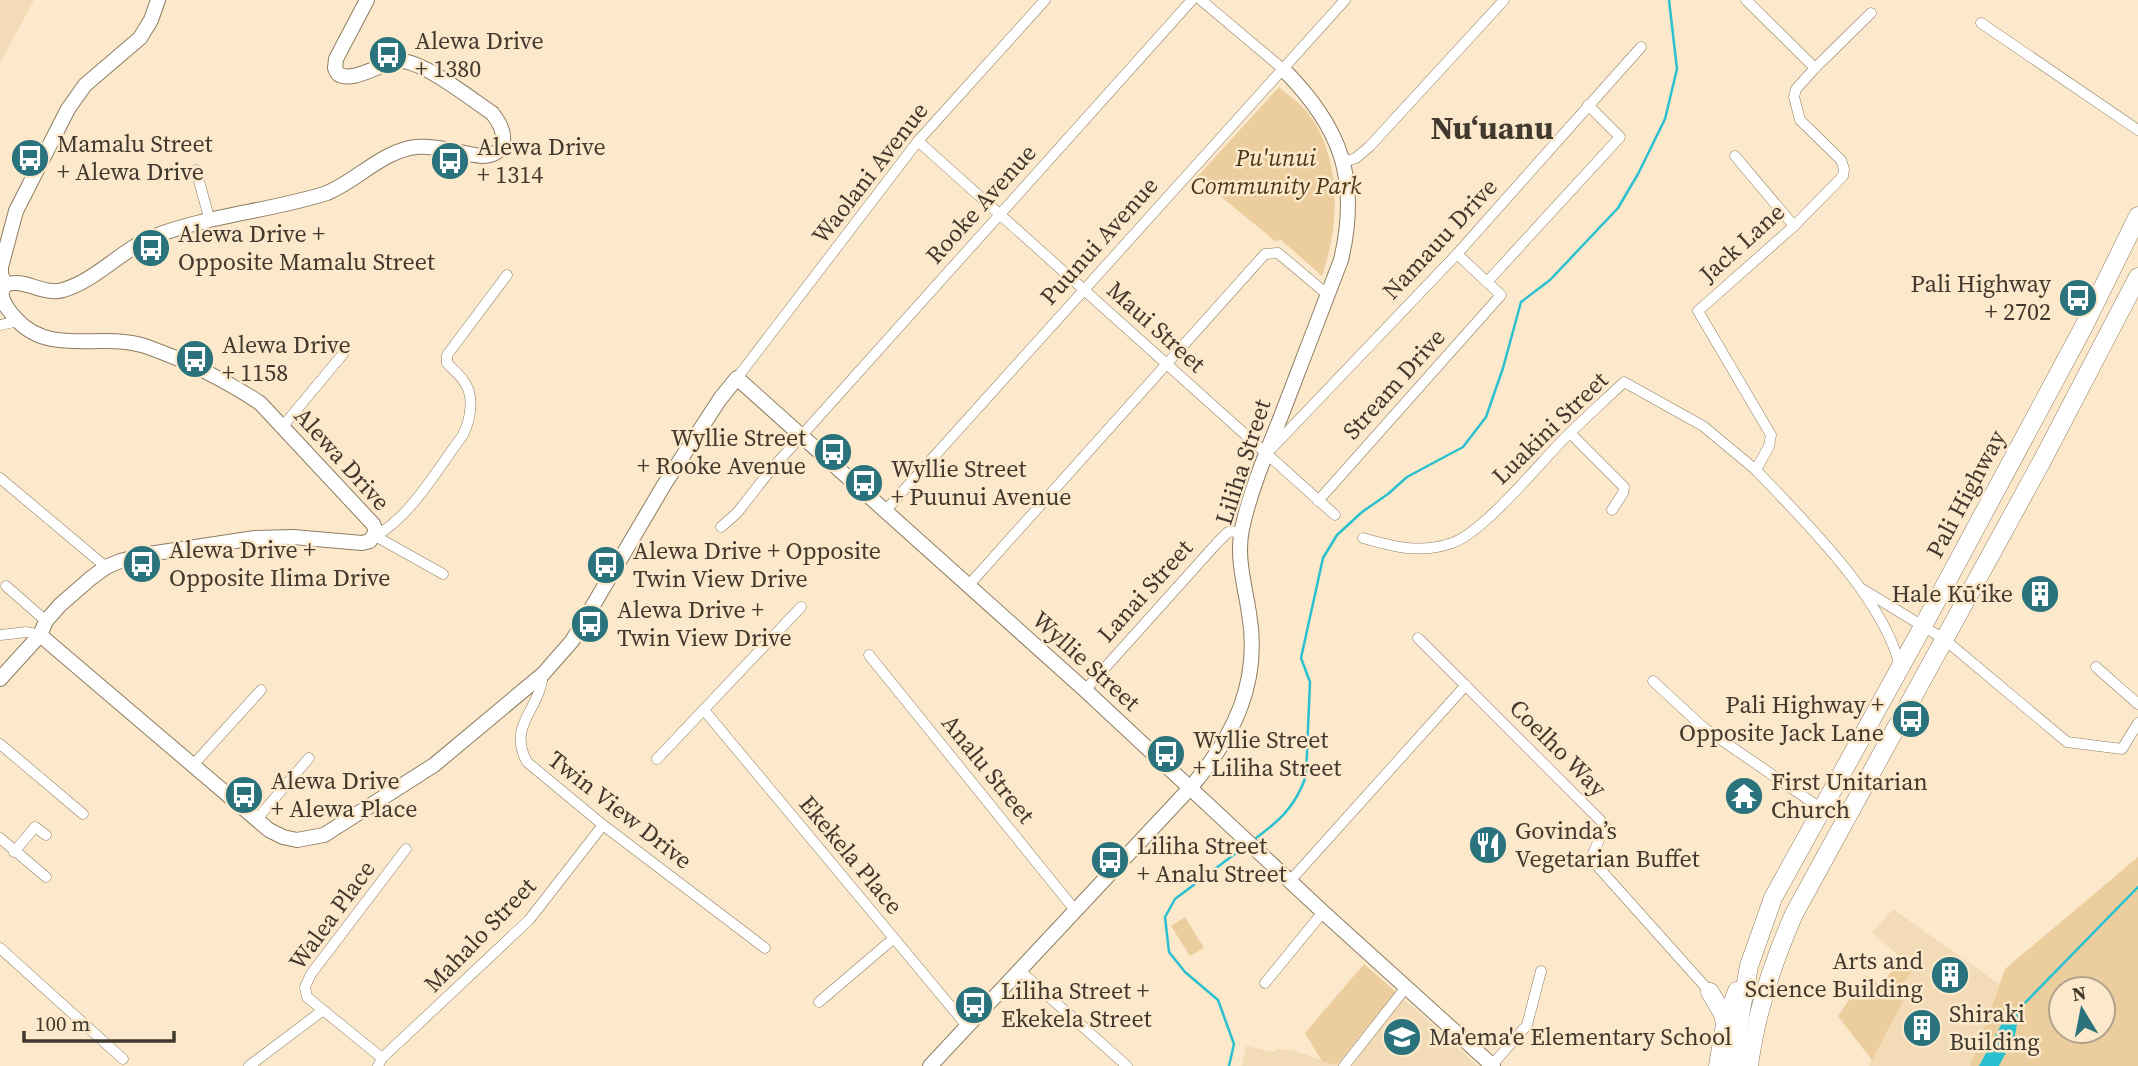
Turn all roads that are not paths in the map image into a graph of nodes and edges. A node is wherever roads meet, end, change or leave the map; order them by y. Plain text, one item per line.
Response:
1 (158, 0) edge
2 (367, 0) edge
3 (1045, 0) edge
4 (1192, 0) edge
5 (1201, 0) edge
6 (1345, 0) edge
7 (1504, 0) edge
8 (1746, 0) edge
9 (1871, 13) dead end
10 (1981, 23) dead end
11 (1641, 47) dead end
12 (1815, 68) junction
13 (1283, 69) junction
14 (1588, 106) junction
15 (2138, 130) edge
16 (918, 141) junction
17 (1735, 156) dead end
18 (1343, 162) junction
19 (196, 170) dead end
20 (999, 216) junction
21 (2138, 216) edge
22 (210, 221) junction
23 (1794, 226) junction
24 (1457, 254) junction
25 (507, 275) dead end
26 (2138, 277) edge
27 (1487, 282) junction
28 (5, 285) junction
29 (1084, 290) junction
30 (1328, 295) junction
31 (18, 321) junction
32 (0, 325) edge
33 (343, 354) dead end
34 (1166, 366) junction
35 (737, 378) junction
36 (283, 426) junction
37 (1570, 433) junction
38 (801, 436) junction
39 (1266, 454) junction
40 (1756, 470) junction
41 (0, 478) edge
42 (1318, 501) junction
43 (885, 510) junction
44 (1612, 510) dead end
45 (1335, 515) dead end
46 (721, 527) dead end
47 (1241, 531) junction
48 (374, 536) junction
49 (1363, 538) dead end
50 (106, 567) junction
51 (443, 574) dead end
52 (6, 586) dead end
53 (968, 586) junction
54 (1859, 587) junction
55 (801, 607) dead end
56 (43, 628) junction
57 (1922, 628) junction
58 (0, 635) edge
59 (1418, 638) dead end
60 (1944, 639) junction
61 (869, 655) dead end
62 (1900, 667) junction
63 (2096, 667) dead end
64 (543, 674) junction
65 (0, 679) edge
66 (1653, 681) dead end
67 (1466, 685) junction
68 (261, 690) dead end
69 (1085, 690) junction
70 (2138, 704) edge
71 (704, 710) junction
72 (2138, 723) edge
73 (0, 744) edge
74 (309, 758) dead end
75 (657, 759) dead end
76 (193, 765) junction
77 (1191, 787) junction
78 (1822, 809) junction
79 (83, 814) dead end
80 (256, 820) junction
81 (603, 825) junction
82 (46, 835) dead end
83 (0, 838) edge
84 (406, 849) dead end
85 (15, 852) junction
86 (46, 877) dead end
87 (1290, 881) junction
88 (1075, 910) junction
89 (1323, 912) junction
90 (892, 939) junction
91 (0, 948) edge
92 (765, 948) dead end
93 (1749, 966) junction
94 (1019, 970) junction
95 (1541, 971) dead end
96 (1265, 983) dead end
97 (1739, 984) junction
98 (1406, 986) junction
99 (1710, 992) junction
100 (819, 1002) dead end
101 (323, 1012) junction
102 (1724, 1024) junction
103 (967, 1026) junction
104 (1753, 1032) junction
105 (123, 1059) dead end
106 (261, 1061) edge
107 (380, 1062) edge
108 (1492, 1065) edge
109 (249, 1066) edge
110 (930, 1066) edge
111 (1127, 1066) edge
112 (1344, 1066) edge
113 (1718, 1066) edge
114 (1731, 1066) edge
115 (1749, 1066) edge
116 (1755, 1066) edge

1 - 28 street, Alewa Drive
2 - 22 street
3 - 16 street, Waolani Avenue
4 - 20 street, Rooke Avenue
5 - 13 street
6 - 13 street, Puunui Avenue
7 - 18 street
8 - 12 street
9 - 12 street, Jack Lane
10 - 15 street
11 - 14 street, Namauu Drive
12 - 23 street, Jack Lane
13 - 18 street, Liliha Street
13 - 29 street, Puunui Avenue
14 - 24 street, Namauu Drive
14 - 27 street
16 - 20 street, Maui Street
16 - 35 street, Waolani Avenue
17 - 23 street
18 - 30 street, Liliha Street
19 - 22 street
20 - 29 street, Maui Street
20 - 38 street, Rooke Avenue
21 - 57 highway, Pali Highway
22 - 28 street
23 - 40 street, Jack Lane
24 - 27 street
24 - 39 street, Namauu Drive
25 - 48 street
26 - 60 highway, Pali Highway
27 - 42 street, Stream Drive
28 - 31 street, Alewa Drive
29 - 34 street, Maui Street
29 - 43 street, Puunui Avenue
30 - 34 street
30 - 39 street, Liliha Street
31 - 32 street
31 - 36 street, Alewa Drive
33 - 36 street
34 - 39 street, Maui Street
34 - 53 street
35 - 38 street, Wyllie Street
35 - 64 street
36 - 48 street, Alewa Drive
37 - 40 street, Luakini Street
37 - 44 street
37 - 49 street, Luakini Street
38 - 43 street, Wyllie Street
38 - 46 street, Rooke Avenue
39 - 42 street, Maui Street
39 - 47 street, Liliha Street
40 - 54 street
41 - 50 street
42 - 45 street, Maui Street
43 - 53 street, Wyllie Street
47 - 69 street, Lanai Street
47 - 77 street, Liliha Street
48 - 50 street, Alewa Drive
48 - 51 street
50 - 56 street, Alewa Drive
52 - 56 street
53 - 69 street, Wyllie Street
54 - 57 street
54 - 62 street
55 - 71 street
56 - 58 street
56 - 65 street, Alewa Drive
56 - 76 street
57 - 60 street
57 - 62 highway, Pali Highway
59 - 67 street, Coelho Way
60 - 72 street
60 - 104 highway, Pali Highway
61 - 88 street, Analu Street
62 - 78 highway, Pali Highway
63 - 70 street
64 - 80 street
64 - 81 street, Twin View Drive
66 - 78 street
67 - 87 street
67 - 99 street, Coelho Way
68 - 76 street
69 - 77 street, Wyllie Street
71 - 75 street
71 - 90 street, Ekekela Place
73 - 79 street
74 - 80 street
76 - 80 street
77 - 87 street, Wyllie Street
77 - 88 street, Liliha Street
78 - 93 highway, Pali Highway
81 - 92 street, Twin View Drive
81 - 107 street, Mahalo Street
82 - 85 street
83 - 85 street
84 - 101 street, Walea Place
85 - 86 street
87 - 89 street, Wyllie Street
88 - 94 street, Liliha Street
89 - 96 street
89 - 98 street, Wyllie Street
90 - 100 street
90 - 103 street, Ekekela Place
91 - 105 street
93 - 97 highway
93 - 114 highway, Pali Highway
94 - 103 street, Liliha Street
94 - 111 street
95 - 108 street
97 - 99 highway
97 - 102 highway
98 - 108 street, Wyllie Street
98 - 112 street
99 - 102 highway
101 - 106 street
101 - 107 street, Walea Place
102 - 113 highway
103 - 110 street, Liliha Street
104 - 115 highway, Pali Highway
104 - 116 highway
106 - 109 street

